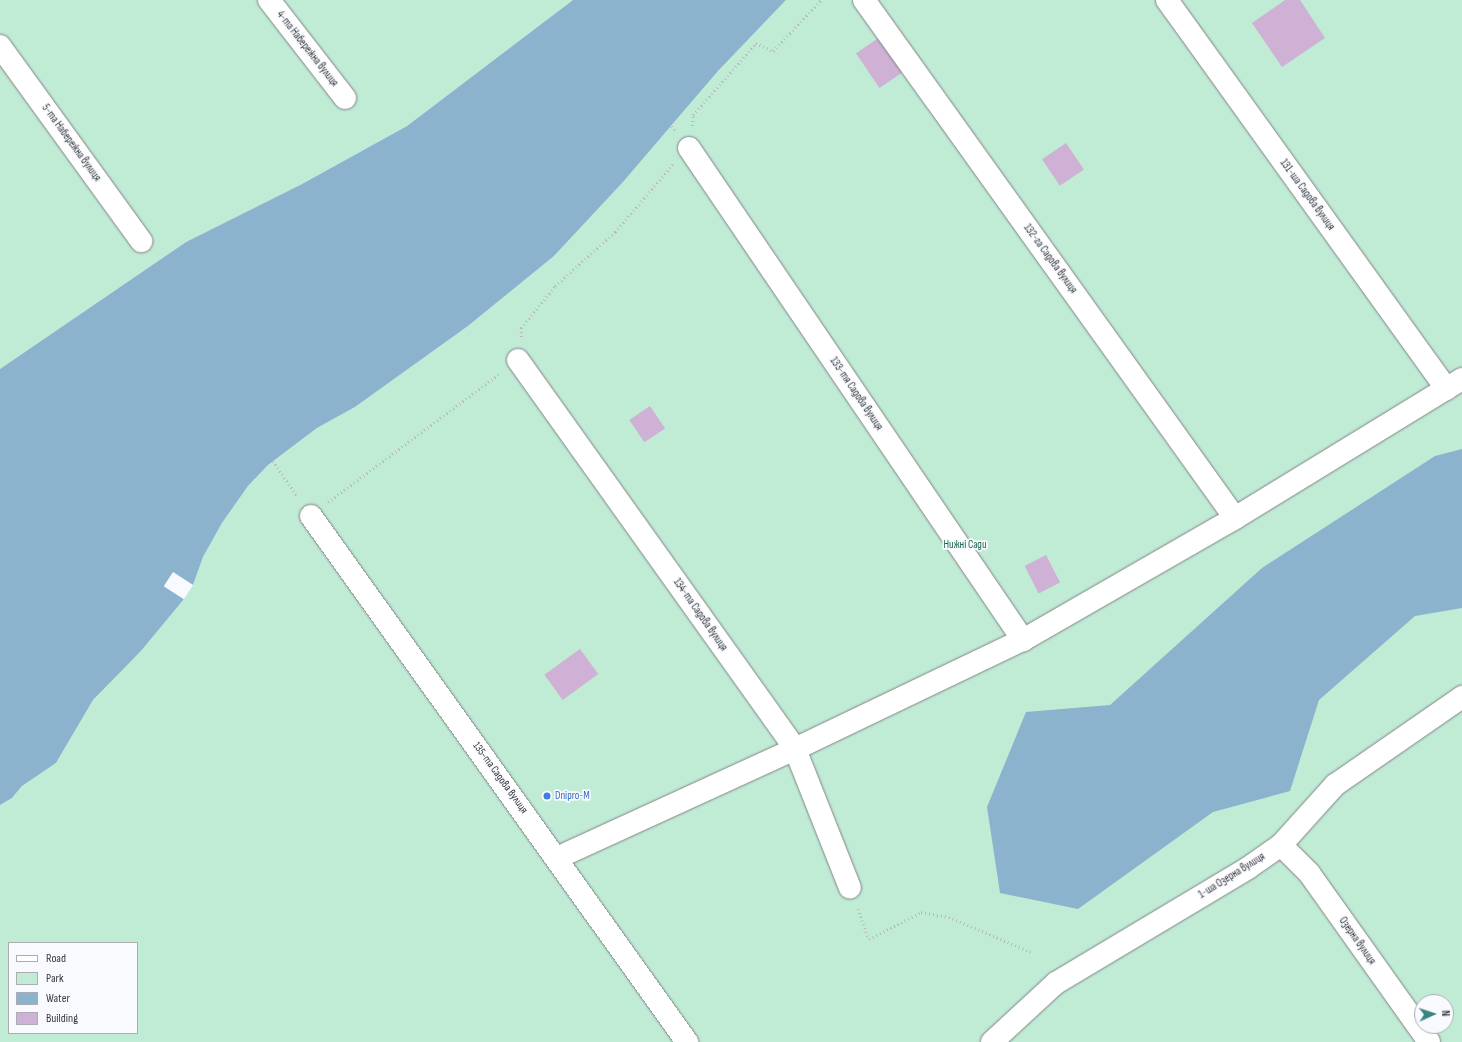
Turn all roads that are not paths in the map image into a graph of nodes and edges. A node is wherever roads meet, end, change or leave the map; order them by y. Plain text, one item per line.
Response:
1 (269, 0) edge
2 (864, 0) edge
3 (1168, 0) edge
4 (0, 46) edge
5 (345, 98) dead end
6 (689, 148) road end
7 (141, 241) dead end
8 (518, 360) road end
9 (1455, 384) edge
10 (310, 516) road end
11 (1236, 518) junction
12 (1023, 640) junction
13 (1462, 697) edge
14 (795, 749) junction
15 (1281, 845) junction
16 (557, 858) junction
17 (850, 888) road end
18 (688, 1042) edge
19 (992, 1042) edge
20 (1429, 1042) edge

1 - 5 street, 4-та Набережна вулиця
2 - 11 street, 132-га Садова вулиця
3 - 9 street, 131-ша Садова вулиця
4 - 7 street, 5-та Набережна вулиця
6 - 12 street, 133-тя Садова вулиця
8 - 14 street, 134-та Садова вулиця
9 - 11 street
10 - 16 street, 135-та Садова вулиця
11 - 12 street
12 - 14 street
13 - 15 street, 1-ша Озерна вулиця
14 - 16 street
14 - 17 street, 134-та Садова вулиця
15 - 19 street, 1-ша Озерна вулиця
15 - 20 street, Озерна вулиця
16 - 18 street, 135-та Садова вулиця

